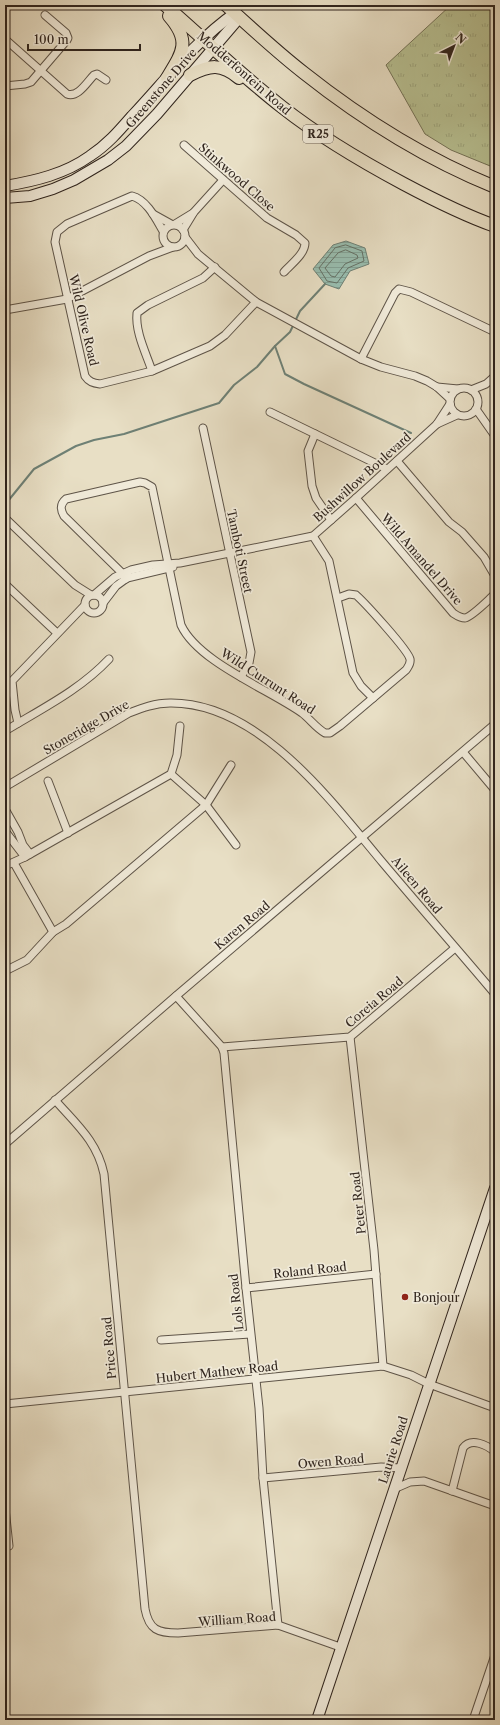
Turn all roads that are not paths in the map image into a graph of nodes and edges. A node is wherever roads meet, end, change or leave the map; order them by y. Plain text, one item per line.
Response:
1 (159, 5) edge
2 (165, 5) edge
3 (233, 12) edge
4 (45, 14) dead end
5 (203, 38) junction
6 (5, 39) edge
7 (213, 47) junction
8 (41, 71) junction
9 (190, 75) junction
10 (167, 78) junction
11 (106, 80) dead end
12 (5, 86) edge
13 (281, 106) junction
14 (184, 145) dead end
15 (223, 180) junction
16 (5, 186) edge
17 (495, 187) edge
18 (5, 198) edge
19 (194, 212) junction
20 (153, 214) junction
21 (173, 224) junction
22 (495, 226) edge
23 (163, 231) junction
24 (184, 233) junction
25 (164, 241) junction
26 (176, 246) junction
27 (198, 254) junction
28 (150, 256) junction
29 (215, 267) junction
30 (284, 272) dead end
31 (67, 299) junction
32 (256, 302) junction
33 (5, 310) edge
34 (495, 332) edge
35 (361, 359) junction
36 (152, 371) junction
37 (495, 376) edge
38 (486, 384) junction
39 (437, 387) junction
40 (458, 389) junction
41 (471, 390) junction
42 (478, 401) junction
43 (450, 402) junction
44 (476, 409) junction
45 (270, 412) dead end
46 (457, 415) junction
47 (470, 415) junction
48 (436, 424) junction
49 (203, 428) dead end
50 (489, 428) junction
51 (315, 434) junction
52 (495, 436) edge
53 (397, 461) junction
54 (387, 470) junction
55 (356, 498) junction
56 (5, 518) edge
57 (331, 520) junction
58 (313, 536) junction
59 (229, 554) junction
60 (169, 566) junction
61 (124, 576) junction
62 (495, 576) edge
63 (5, 584) edge
64 (75, 585) junction
65 (495, 594) edge
66 (93, 595) junction
67 (338, 598) junction
68 (85, 603) junction
69 (103, 603) junction
70 (90, 612) junction
71 (76, 616) junction
72 (57, 633) junction
73 (109, 659) dead end
74 (5, 676) edge
75 (241, 677) junction
76 (12, 681) junction
77 (373, 698) junction
78 (18, 723) junction
79 (495, 724) edge
80 (180, 726) dead end
81 (5, 731) edge
82 (463, 752) junction
83 (231, 765) dead end
84 (171, 774) junction
85 (48, 781) dead end
86 (5, 787) edge
87 (495, 790) edge
88 (322, 791) joint
89 (206, 805) junction
90 (5, 809) edge
91 (5, 831) edge
92 (68, 832) junction
93 (362, 838) junction
94 (236, 845) dead end
95 (28, 855) junction
96 (14, 863) junction
97 (5, 866) edge
98 (52, 932) junction
99 (455, 948) junction
100 (5, 972) edge
101 (495, 994) edge
102 (176, 996) junction
103 (350, 1037) junction
104 (222, 1047) junction
105 (55, 1100) junction
106 (5, 1144) edge
107 (495, 1188) edge
108 (491, 1215) edge
109 (376, 1274) junction
110 (246, 1288) junction
111 (250, 1334) junction
112 (161, 1340) dead end
113 (383, 1366) junction
114 (255, 1379) junction
115 (429, 1384) junction
116 (124, 1393) junction
117 (5, 1404) edge
118 (495, 1408) edge
119 (495, 1452) edge
120 (401, 1468) junction
121 (262, 1478) junction
122 (394, 1489) junction
123 (452, 1491) junction
124 (495, 1506) edge
125 (5, 1508) edge
126 (9, 1546) dead end
127 (145, 1609) joint
128 (278, 1625) junction
129 (340, 1647) junction
130 (495, 1655) edge
131 (317, 1720) edge
132 (473, 1720) edge

1 - 10 main road
2 - 5 main road, Modderfontein Road / R25
3 - 5 main road, Greenstone Drive
3 - 7 main road, Greenstone Drive
3 - 17 main road
4 - 8 street
5 - 7 main road, Modderfontein Road / R25
5 - 10 main road, Greenstone Drive
6 - 8 street
7 - 9 main road, Greenstone Drive
7 - 13 main road, Modderfontein Road / R25
8 - 11 street
8 - 12 street
9 - 13 main road
9 - 18 main road, Greenstone Drive
10 - 16 main road, Greenstone Drive
13 - 22 main road, Modderfontein Road / R25
14 - 15 street, Stinkwood Close
15 - 19 street
15 - 30 street, Stinkwood Close
19 - 21 street
19 - 24 street
20 - 21 street, Wild Olive Road
20 - 23 street, Wild Olive Road
20 - 31 street, Wild Olive Road
21 - 23 street
21 - 24 street
23 - 25 street
24 - 26 street
24 - 27 street
25 - 26 street
25 - 28 street
26 - 27 street
26 - 28 street
27 - 29 street
28 - 31 street
29 - 32 street
29 - 36 street
31 - 33 street
31 - 36 street, Wild Olive Road
32 - 35 street
32 - 36 street, Wild Olive Road
34 - 35 street
35 - 39 street
37 - 38 street
38 - 41 street
38 - 42 street
39 - 40 street
39 - 43 street
40 - 41 street
40 - 43 street
41 - 42 street
42 - 44 street
43 - 46 street
43 - 48 street, Bushwillow Boulevard
44 - 47 street
44 - 50 street
45 - 51 street
46 - 47 street
46 - 48 street, Bushwillow Boulevard
47 - 50 street
48 - 53 street, Bushwillow Boulevard
49 - 59 street, Tamboti Street
50 - 52 street
51 - 54 street
51 - 57 street
53 - 54 street, Bushwillow Boulevard
53 - 62 street
54 - 55 street, Bushwillow Boulevard
55 - 57 street, Bushwillow Boulevard
55 - 65 street, Wild Amandel Drive
56 - 64 street
57 - 58 street, Bushwillow Boulevard
58 - 59 street, Bushwillow Boulevard
58 - 67 street
59 - 60 street, Bushwillow Boulevard
59 - 75 street, Tamboti Street
60 - 61 street, Bushwillow Boulevard
60 - 61 street, Wild Currunt Road
60 - 75 street, Wild Currunt Road
61 - 66 street, Bushwillow Boulevard
61 - 69 street, Bushwillow Boulevard
63 - 72 street
64 - 66 street
64 - 68 street
66 - 68 street
66 - 69 street
67 - 77 street
67 - 77 street
68 - 70 street
68 - 71 street
69 - 70 street
70 - 71 street
71 - 72 street
72 - 76 street
73 - 78 street
74 - 76 street
75 - 77 street, Wild Currunt Road
76 - 78 street
78 - 81 street
79 - 82 street, Karen Road
80 - 84 street
82 - 87 street
82 - 93 street, Karen Road
83 - 89 street
84 - 89 street
84 - 92 street
85 - 92 street
86 - 88 street, Stoneridge Drive
88 - 93 street, Aileen Road
89 - 94 street
89 - 98 street
90 - 95 street
91 - 95 street
92 - 95 street
93 - 99 street, Aileen Road
93 - 102 street, Karen Road
95 - 96 street
96 - 97 street
96 - 98 street
98 - 100 street
99 - 101 street, Aileen Road
99 - 103 street, Coreia Road
102 - 104 street
102 - 105 street, Karen Road
103 - 104 street, Coreia Road
103 - 109 street, Peter Road
104 - 110 street, Lols Road
105 - 106 street, Karen Road
105 - 116 street, Price Road
107 - 108 main road, Laurie Road
108 - 115 main road, Laurie Road
109 - 110 street, Roland Road
109 - 113 street, Peter Road
110 - 111 street, Lols Road
111 - 112 street
111 - 114 street, Lols Road
113 - 114 street, Hubert Mathew Road
113 - 115 street, Hubert Mathew Road
114 - 116 street, Hubert Mathew Road
114 - 121 street, Lols Road
115 - 118 street, Hubert Mathew Road
115 - 120 main road, Laurie Road
116 - 117 street, Hubert Mathew Road
116 - 127 street, Price Road
119 - 123 street
120 - 121 street, Owen Road
120 - 122 main road, Laurie Road
121 - 128 street, Lols Road
122 - 123 street
122 - 129 main road, Laurie Road
123 - 124 street
125 - 126 street
127 - 128 street, William Road
128 - 129 street, William Road
129 - 131 main road, Laurie Road
130 - 132 street

